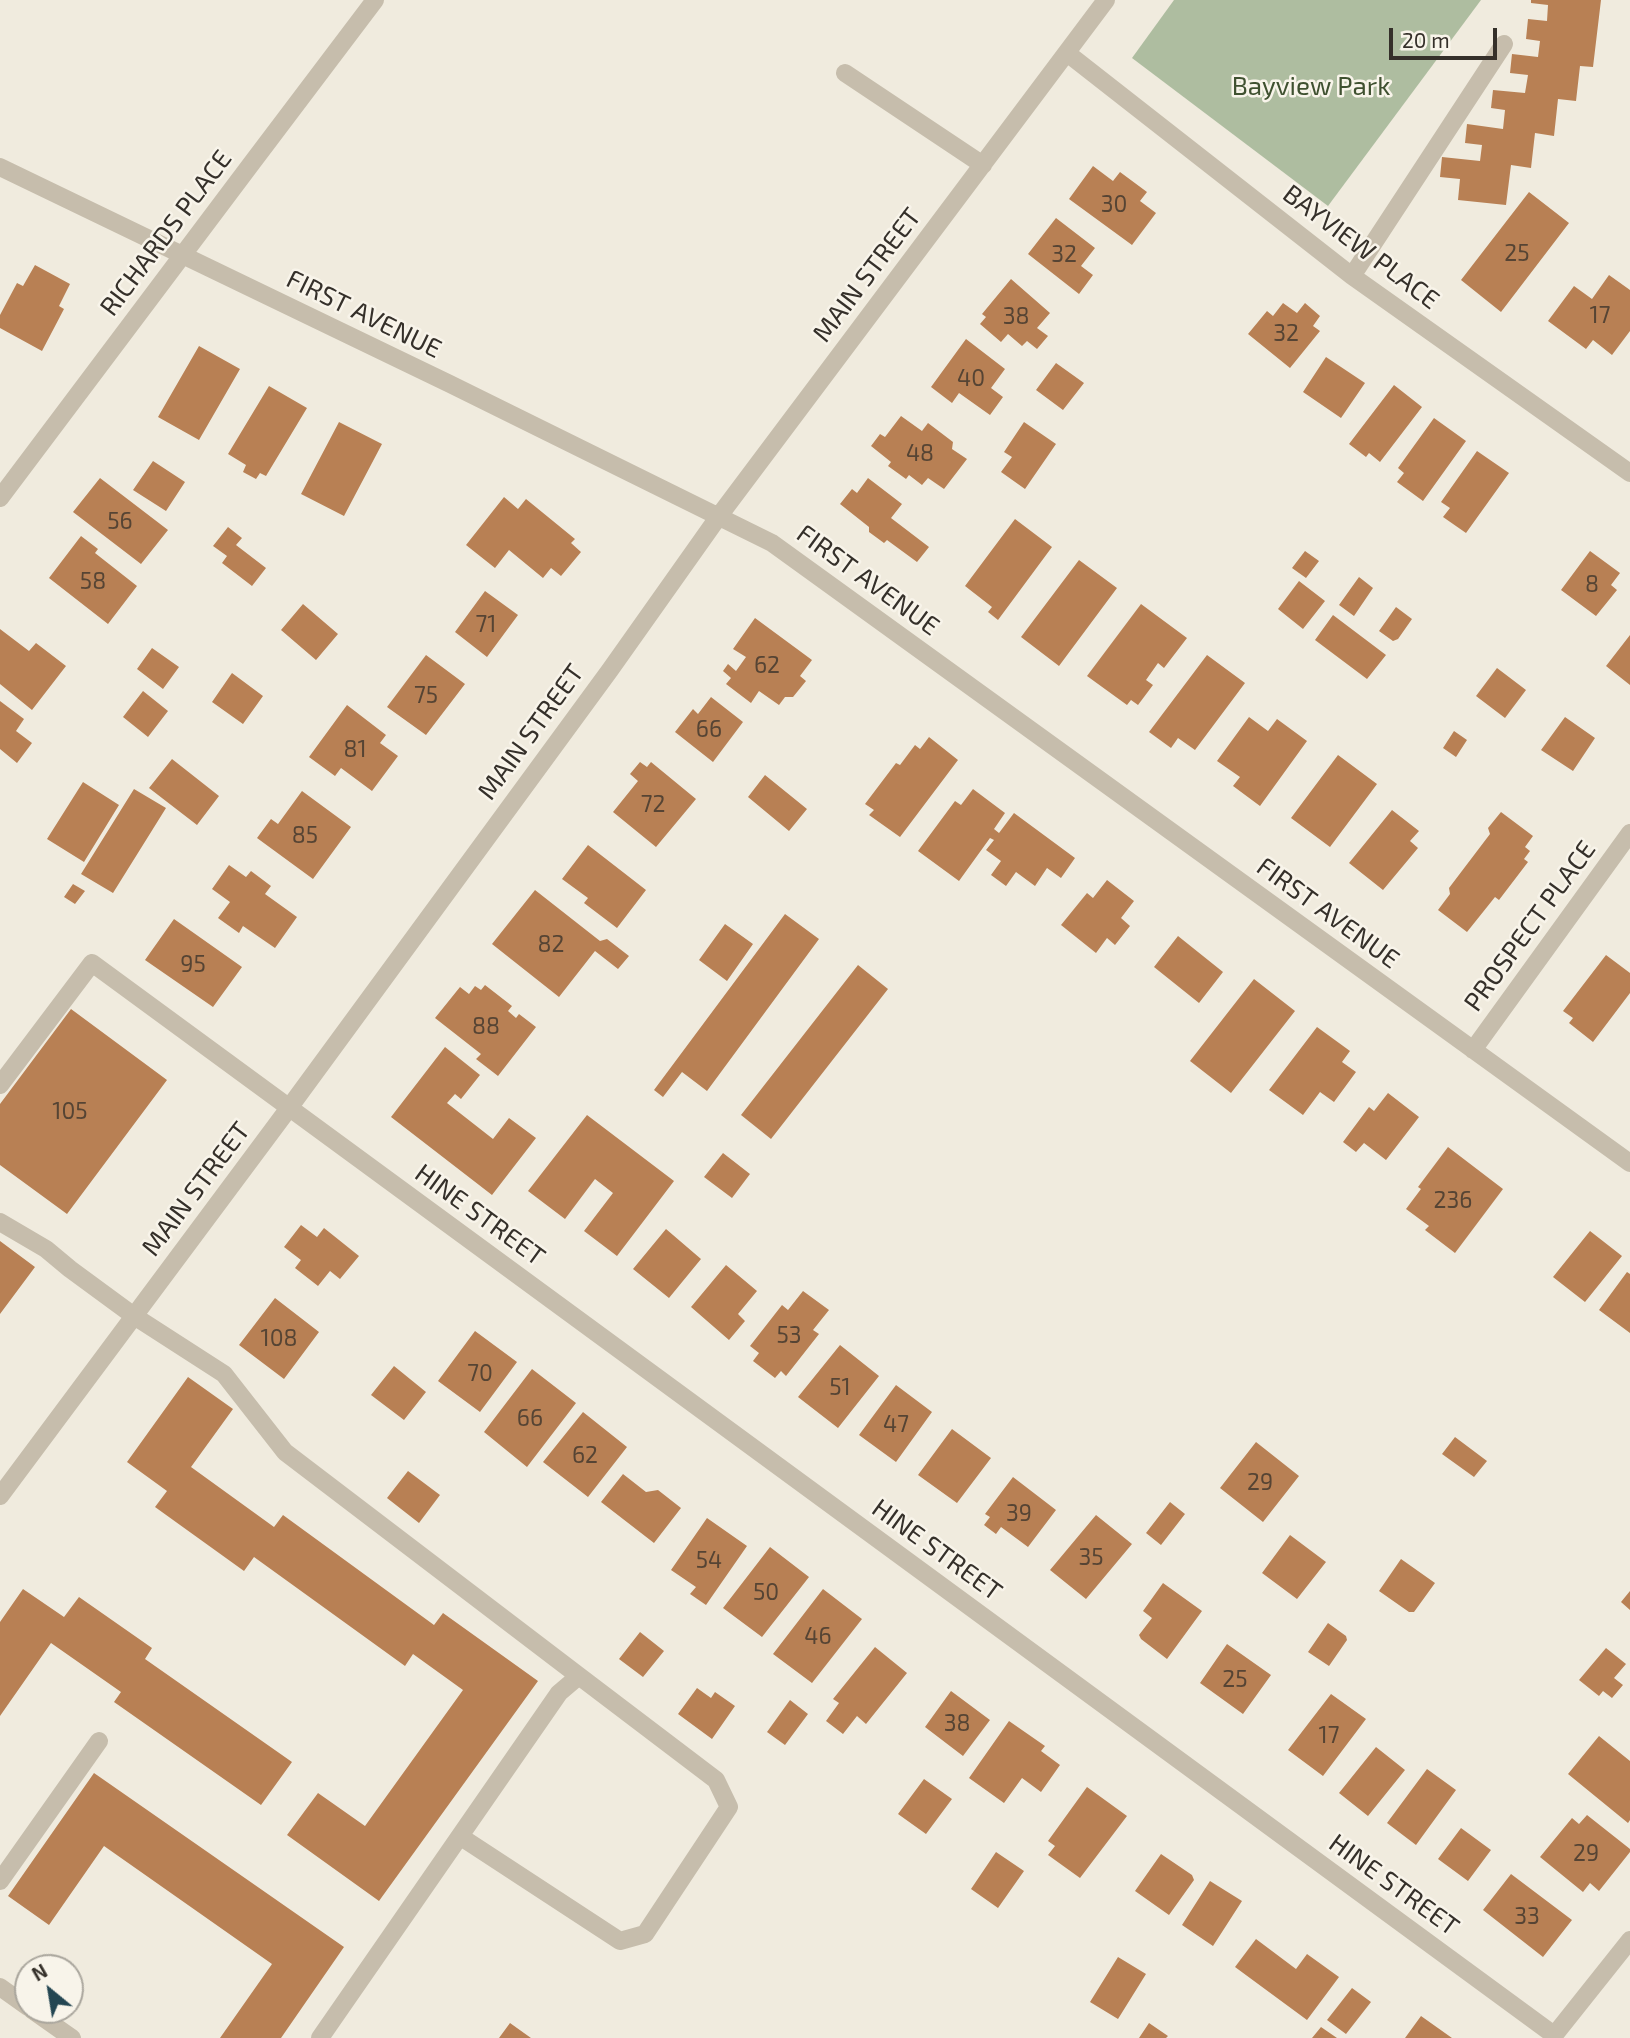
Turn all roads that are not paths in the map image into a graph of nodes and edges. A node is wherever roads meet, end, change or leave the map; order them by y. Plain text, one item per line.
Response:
1 (374, 0) edge
2 (1106, 0) edge
3 (1504, 44) dead end
4 (1067, 53) junction
5 (845, 73) dead end
6 (983, 165) junction
7 (0, 167) edge
8 (182, 254) junction
9 (1352, 276) junction
10 (1630, 473) edge
11 (0, 498) edge
12 (719, 516) junction
13 (1630, 833) edge
14 (1473, 1050) junction
15 (0, 1085) edge
16 (289, 1108) junction
17 (1630, 1163) edge
18 (0, 1222) edge
19 (134, 1316) junction
20 (0, 1496) edge
21 (579, 1676) junction
22 (99, 1741) dead end
23 (461, 1837) junction
24 (0, 1881) edge
25 (1630, 1940) edge
26 (52, 2024) edge
27 (1553, 2037) edge
28 (72, 2038) edge
29 (320, 2038) edge

1 - 8 street, RICHARDS PLACE
2 - 4 street, MAIN STREET
3 - 9 street
4 - 6 street, MAIN STREET
4 - 9 street, BAYVIEW PLACE
5 - 6 street
6 - 12 street, MAIN STREET
7 - 8 street, FIRST AVENUE
8 - 11 street, RICHARDS PLACE
8 - 12 street, FIRST AVENUE
9 - 10 street, BAYVIEW PLACE
12 - 14 street, FIRST AVENUE
12 - 16 street, MAIN STREET
13 - 14 street, PROSPECT PLACE
14 - 17 street, FIRST AVENUE
15 - 16 street, HINE STREET
16 - 19 street, MAIN STREET
16 - 27 street, HINE STREET
18 - 19 street
19 - 20 street, MAIN STREET
19 - 21 street
21 - 23 street
21 - 23 street
22 - 24 street
23 - 29 street
25 - 27 street
26 - 28 street

